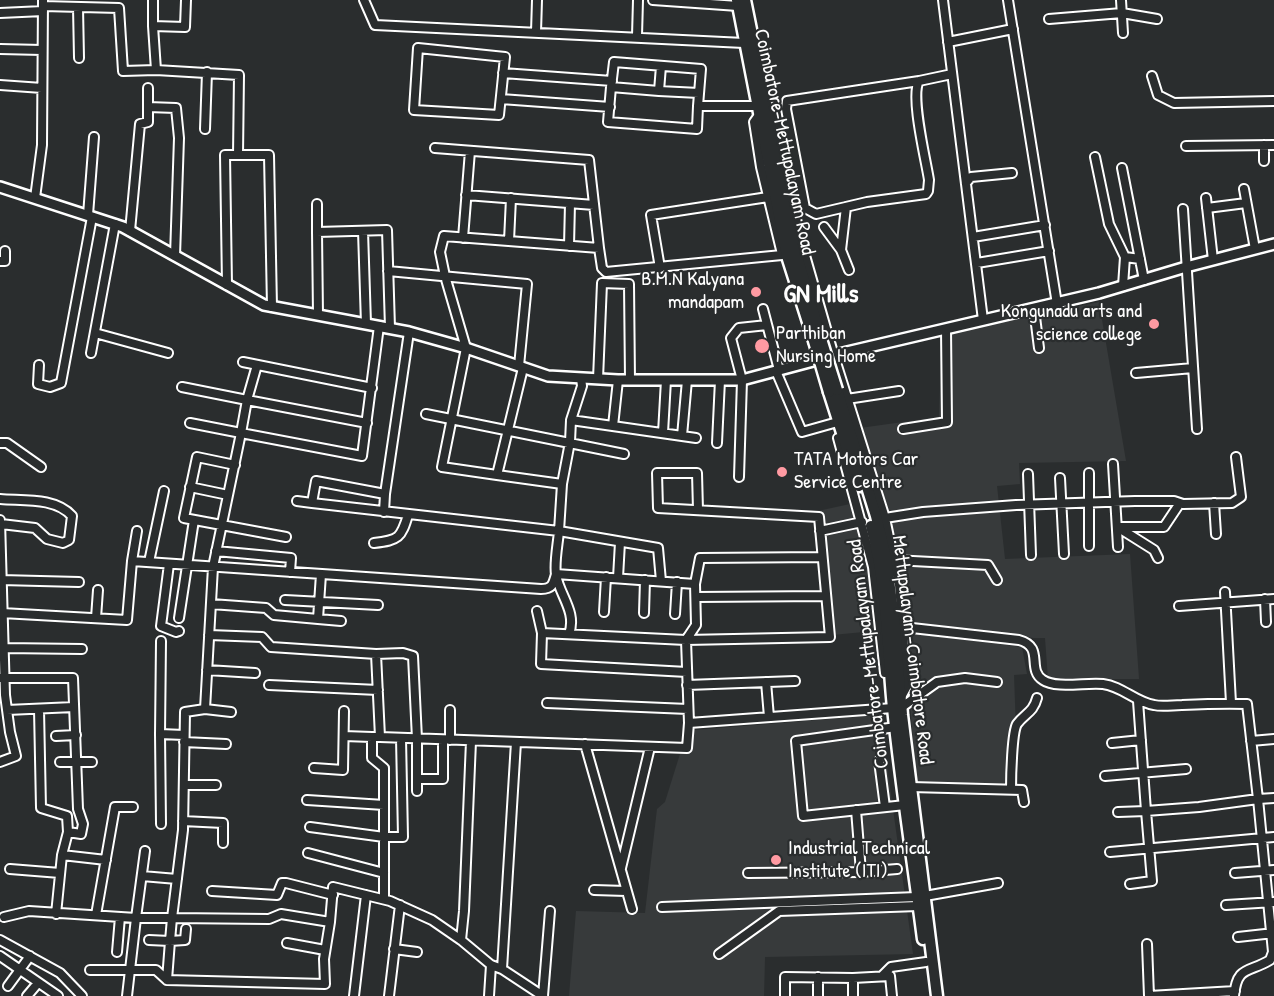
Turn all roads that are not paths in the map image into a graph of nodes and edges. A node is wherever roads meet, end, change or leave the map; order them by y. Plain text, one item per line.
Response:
1 (153, 0) edge
2 (186, 0) edge
3 (364, 0) edge
4 (537, 0) edge
5 (638, 0) edge
6 (653, 0) edge
7 (943, 0) edge
8 (1008, 0) edge
9 (1121, 0) edge
10 (740, 2) edge
11 (119, 4) edge
12 (43, 6) edge
13 (78, 7) junction
14 (0, 13) edge
15 (1122, 13) junction
16 (1049, 19) dead end
17 (1157, 20) dead end
18 (153, 26) junction
19 (1013, 29) junction
20 (536, 32) junction
21 (1123, 33) dead end
22 (637, 36) junction
23 (948, 42) junction
24 (744, 43) junction
25 (0, 49) edge
26 (42, 50) junction
27 (79, 58) dead end
28 (661, 66) junction
29 (156, 70) junction
30 (207, 72) junction
31 (503, 73) junction
32 (952, 74) junction
33 (1152, 76) dead end
34 (919, 81) junction
35 (612, 84) junction
36 (0, 85) edge
37 (42, 88) junction
38 (148, 88) dead end
39 (659, 91) junction
40 (699, 93) junction
41 (501, 99) junction
42 (1274, 101) edge
43 (698, 106) junction
44 (610, 107) junction
45 (148, 108) junction
46 (761, 110) junction
47 (205, 129) dead end
48 (94, 136) dead end
49 (1264, 145) junction
50 (1274, 145) edge
51 (1186, 146) dead end
52 (435, 148) dead end
53 (470, 151) junction
54 (238, 155) junction
55 (1095, 157) dead end
56 (1264, 161) dead end
57 (1122, 168) dead end
58 (1012, 173) dead end
59 (966, 183) junction
60 (0, 187) edge
61 (1244, 189) dead end
62 (466, 195) junction
63 (768, 197) junction
64 (35, 198) junction
65 (511, 198) junction
66 (1206, 198) dead end
67 (570, 203) junction
68 (1246, 203) junction
69 (317, 204) dead end
70 (594, 205) junction
71 (846, 207) junction
72 (1207, 208) junction
73 (1183, 209) dead end
74 (90, 216) junction
75 (115, 224) junction
76 (1045, 225) junction
77 (824, 227) dead end
78 (130, 231) junction
79 (363, 231) junction
80 (317, 232) junction
81 (973, 237) junction
82 (463, 238) junction
83 (509, 241) junction
84 (1274, 244) edge
85 (569, 246) junction
86 (599, 248) junction
87 (1255, 249) junction
88 (841, 250) junction
89 (5, 251) dead end
90 (1049, 251) junction
91 (782, 255) junction
92 (175, 256) junction
93 (1125, 257) junction
94 (1140, 259) junction
95 (1213, 260) junction
96 (0, 261) edge
97 (976, 263) junction
98 (660, 267) junction
99 (1186, 267) junction
100 (849, 270) dead end
101 (388, 271) junction
102 (429, 272) dead end
103 (445, 276) junction
104 (1144, 280) junction
105 (228, 285) junction
106 (1123, 286) junction
107 (1057, 304) junction
108 (272, 307) junction
109 (763, 309) dead end
110 (1034, 309) junction
111 (318, 315) junction
112 (983, 320) junction
113 (366, 324) junction
114 (767, 324) junction
115 (379, 326) junction
116 (390, 328) junction
117 (946, 329) junction
118 (409, 332) junction
119 (95, 333) junction
120 (466, 348) junction
121 (1039, 348) dead end
122 (91, 353) dead end
123 (168, 353) dead end
124 (834, 356) junction
125 (816, 361) junction
126 (243, 362) dead end
127 (39, 365) dead end
128 (257, 365) junction
129 (521, 367) junction
130 (1193, 368) junction
131 (777, 371) junction
132 (1136, 373) dead end
133 (581, 378) junction
134 (598, 379) junction
135 (618, 380) junction
136 (630, 380) junction
137 (666, 380) junction
138 (687, 380) junction
139 (720, 380) junction
140 (742, 380) junction
141 (182, 387) dead end
142 (372, 388) junction
143 (899, 391) dead end
144 (847, 399) junction
145 (247, 400) junction
146 (426, 414) dead end
147 (452, 418) junction
148 (571, 420) junction
149 (190, 423) dead end
150 (367, 423) junction
151 (834, 423) junction
152 (612, 426) junction
153 (903, 429) dead end
154 (1197, 429) dead end
155 (508, 431) junction
156 (242, 434) junction
157 (663, 434) junction
158 (682, 436) junction
159 (696, 438) dead end
160 (570, 442) junction
161 (0, 443) edge
162 (717, 443) dead end
163 (624, 454) dead end
164 (1236, 457) dead end
165 (1113, 464) dead end
166 (235, 465) junction
167 (41, 467) dead end
168 (1089, 473) dead end
169 (1028, 474) dead end
170 (497, 475) junction
171 (739, 477) dead end
172 (1060, 478) dead end
173 (562, 484) junction
174 (190, 487) junction
175 (164, 491) dead end
176 (385, 494) junction
177 (228, 495) junction
178 (0, 499) edge
179 (297, 501) dead end
180 (1116, 502) junction
181 (312, 503) junction
182 (1089, 503) junction
183 (1180, 503) junction
184 (1214, 503) junction
185 (1061, 504) junction
186 (1029, 505) junction
187 (698, 510) junction
188 (384, 512) junction
189 (408, 515) junction
190 (885, 518) junction
191 (194, 520) junction
192 (0, 522) edge
193 (862, 522) junction
194 (222, 526) junction
195 (1118, 527) junction
196 (137, 531) dead end
197 (559, 531) junction
198 (820, 531) junction
199 (1216, 534) dead end
200 (286, 537) dead end
201 (620, 542) junction
202 (374, 543) dead end
203 (1089, 546) dead end
204 (1118, 547) dead end
205 (216, 551) junction
206 (1064, 554) dead end
207 (1030, 555) dead end
208 (822, 557) junction
209 (1158, 558) dead end
210 (894, 560) junction
211 (132, 561) junction
212 (149, 562) junction
213 (169, 564) junction
214 (187, 565) junction
215 (213, 567) junction
216 (290, 572) junction
217 (321, 574) junction
218 (556, 574) junction
219 (1, 576) edge
220 (606, 577) junction
221 (618, 578) junction
222 (645, 580) junction
223 (997, 580) dead end
224 (661, 581) junction
225 (79, 582) dead end
226 (677, 582) junction
227 (695, 584) junction
228 (98, 590) dead end
229 (1224, 592) dead end
230 (826, 596) junction
231 (696, 597) junction
232 (1, 598) edge
233 (1264, 599) junction
234 (1274, 599) edge
235 (285, 600) dead end
236 (319, 602) junction
237 (1225, 602) junction
238 (211, 604) junction
239 (378, 605) dead end
240 (1179, 606) dead end
241 (537, 611) dead end
242 (604, 612) dead end
243 (2, 613) junction
244 (644, 613) dead end
245 (675, 614) dead end
246 (96, 618) junction
247 (179, 618) dead end
248 (318, 619) junction
249 (341, 621) dead end
250 (1266, 622) dead end
251 (1, 625) edge
252 (903, 627) junction
253 (179, 631) dead end
254 (542, 633) junction
255 (569, 634) junction
256 (209, 635) junction
257 (686, 639) junction
258 (161, 641) dead end
259 (4, 648) junction
260 (82, 649) dead end
261 (376, 654) junction
262 (207, 670) junction
263 (687, 672) junction
264 (255, 673) dead end
265 (2, 678) edge
266 (795, 681) dead end
267 (766, 682) junction
268 (997, 682) dead end
269 (268, 685) dead end
270 (687, 685) junction
271 (378, 690) junction
272 (1037, 698) dead end
273 (1138, 701) junction
274 (897, 702) junction
275 (547, 703) dead end
276 (1231, 703) junction
277 (74, 707) junction
278 (5, 708) edge
279 (39, 709) junction
280 (205, 709) junction
281 (688, 709) junction
282 (450, 710) dead end
283 (344, 711) dead end
284 (231, 712) dead end
285 (769, 717) junction
286 (689, 723) junction
287 (896, 728) junction
288 (0, 732) edge
289 (10, 732) junction
290 (160, 734) junction
291 (76, 735) junction
292 (56, 736) dead end
293 (344, 736) junction
294 (376, 737) junction
295 (401, 738) junction
296 (184, 739) junction
297 (417, 739) junction
298 (446, 740) junction
299 (1141, 740) junction
300 (1274, 740) edge
301 (471, 741) junction
302 (1251, 741) junction
303 (516, 742) junction
304 (1112, 743) dead end
305 (226, 744) dead end
306 (585, 744) junction
307 (650, 747) junction
308 (879, 761) dead end
309 (0, 762) edge
310 (60, 762) dead end
311 (76, 762) junction
312 (92, 762) dead end
313 (314, 768) dead end
314 (1186, 769) dead end
315 (1143, 773) junction
316 (1105, 776) dead end
317 (417, 779) junction
318 (184, 785) junction
319 (216, 785) dead end
320 (911, 787) junction
321 (1011, 789) junction
322 (417, 791) dead end
323 (1274, 798) edge
324 (1258, 799) junction
325 (307, 800) dead end
326 (1024, 802) dead end
327 (384, 805) junction
328 (905, 805) junction
329 (133, 807) dead end
330 (885, 807) junction
331 (856, 810) junction
332 (1146, 811) junction
333 (1118, 812) dead end
334 (183, 821) junction
335 (161, 824) dead end
336 (310, 827) dead end
337 (68, 832) junction
338 (384, 837) junction
339 (1262, 837) junction
340 (1274, 837) edge
341 (223, 843) dead end
342 (1149, 848) junction
343 (145, 851) dead end
344 (1110, 852) dead end
345 (308, 853) dead end
346 (62, 855) junction
347 (106, 860) junction
348 (10, 869) dead end
349 (897, 869) dead end
350 (1270, 870) edge
351 (621, 871) junction
352 (861, 872) junction
353 (60, 873) junction
354 (384, 873) junction
355 (748, 873) dead end
356 (1235, 873) dead end
357 (142, 876) junction
358 (177, 879) junction
359 (998, 883) dead end
360 (1130, 884) dead end
361 (594, 890) dead end
362 (212, 891) dead end
363 (626, 891) junction
364 (333, 895) junction
365 (366, 895) junction
366 (384, 899) junction
367 (920, 900) junction
368 (1271, 902) edge
369 (400, 905) junction
370 (1226, 905) dead end
371 (662, 907) dead end
372 (632, 909) dead end
373 (550, 911) dead end
374 (56, 914) junction
375 (96, 915) junction
376 (4, 917) dead end
377 (120, 917) junction
378 (136, 918) junction
379 (172, 918) junction
380 (330, 922) junction
381 (186, 929) dead end
382 (1272, 933) edge
383 (1238, 937) dead end
384 (0, 940) edge
385 (149, 940) dead end
386 (461, 940) junction
387 (170, 941) junction
388 (287, 943) dead end
389 (1147, 944) dead end
390 (394, 949) junction
391 (325, 950) junction
392 (117, 952) dead end
393 (417, 952) dead end
394 (719, 954) dead end
395 (0, 956) edge
396 (30, 956) junction
397 (1270, 961) edge
398 (926, 962) junction
399 (498, 966) junction
400 (20, 970) junction
401 (90, 970) dead end
402 (131, 970) junction
403 (882, 976) junction
404 (818, 977) junction
405 (853, 978) junction
406 (167, 980) junction
407 (38, 982) junction
408 (8, 986) dead end
409 (533, 992) edge
410 (1234, 993) edge
411 (27, 996) edge
412 (58, 996) edge
413 (82, 996) edge
414 (127, 996) edge
415 (354, 996) edge
416 (389, 996) edge
417 (489, 996) edge
418 (543, 996) edge
419 (785, 996) edge
420 (818, 996) edge
421 (853, 996) edge
422 (892, 996) edge
423 (930, 996) edge
424 (937, 996) edge
425 (1150, 996) edge

1 - 18 street
2 - 18 street
3 - 20 street
4 - 20 street
5 - 22 street
6 - 10 street
7 - 23 street
8 - 19 street
9 - 15 street
10 - 24 highway, Coimbatore-Mettupalayam Road
10 - 46 highway, Mettupalayam-Coimbatore Road
11 - 13 street
11 - 29 street
12 - 13 street
12 - 14 street
12 - 26 street
13 - 27 street
15 - 16 street
15 - 17 street
15 - 21 street
18 - 29 street
19 - 23 street
19 - 76 street
20 - 22 street
22 - 24 street
23 - 32 street
24 - 46 highway, Coimbatore-Mettupalayam Road
25 - 26 street
26 - 37 street
28 - 35 street
28 - 39 street
28 - 40 street
29 - 30 street
30 - 47 street
30 - 54 street
31 - 35 street
31 - 41 street
31 - 41 street
32 - 34 street
32 - 59 street
33 - 42 street
34 - 71 street
34 - 71 street
35 - 39 street
35 - 44 street
36 - 37 street
37 - 64 street
38 - 45 street
39 - 40 street
40 - 43 street
41 - 44 street
43 - 44 street
43 - 46 street
45 - 78 street
45 - 92 street
46 - 63 street
46 - 124 street
46 - 274 highway, Mettupalayam-Coimbatore Road, bridge
48 - 74 street
49 - 50 street
49 - 51 street
49 - 56 street
52 - 53 street
53 - 62 street
53 - 70 street
54 - 105 street
54 - 108 street
55 - 93 street
57 - 94 street
58 - 59 street
59 - 81 street
60 - 64 main road
61 - 68 street
62 - 65 street
62 - 82 street
63 - 91 street
63 - 98 street
64 - 74 main road
65 - 67 street
65 - 83 street
66 - 72 street
67 - 70 street
67 - 85 street
68 - 72 street
68 - 87 street
69 - 80 street
70 - 86 street
71 - 88 street
72 - 95 street
73 - 99 street
74 - 75 main road
74 - 127 street
75 - 78 main road
75 - 119 street
76 - 81 street
76 - 90 street
77 - 88 street
78 - 92 main road
79 - 80 street
79 - 101 street
79 - 113 street
80 - 111 street
81 - 97 street
82 - 83 street
82 - 103 street
83 - 85 street
84 - 87 main road
85 - 86 street
86 - 98 street
87 - 95 main road
88 - 100 street
89 - 96 street
90 - 97 street
90 - 107 street
91 - 98 street
91 - 125 street
92 - 105 main road
93 - 94 street
93 - 106 street
94 - 104 street
95 - 99 main road
97 - 112 street
99 - 104 main road
99 - 130 street
101 - 103 street
101 - 116 street
102 - 103 street
103 - 120 street
103 - 129 street
104 - 106 main road
105 - 108 main road
106 - 107 main road
107 - 110 main road
108 - 111 main road
109 - 114 street
110 - 112 main road
110 - 121 street
111 - 113 main road
112 - 117 main road
113 - 115 main road
114 - 131 street
114 - 140 street
115 - 116 main road
115 - 142 street
116 - 118 main road
117 - 124 main road
117 - 153 street
118 - 120 main road
118 - 176 street
119 - 122 street
119 - 123 street
120 - 129 main road
120 - 147 street
124 - 125 main road
124 - 144 street
125 - 131 main road
125 - 151 street
126 - 128 street
128 - 142 street
128 - 145 street
129 - 133 main road
129 - 155 street
130 - 132 street
130 - 154 street
131 - 140 main road
131 - 151 street
133 - 134 main road
133 - 148 street
134 - 135 main road
134 - 136 street
135 - 136 main road
135 - 152 street
136 - 137 main road
137 - 138 main road
137 - 157 street
138 - 139 main road
138 - 158 street
139 - 140 main road
139 - 162 street
140 - 171 street
141 - 145 street
142 - 150 street
143 - 144 street
144 - 190 street
145 - 150 street
145 - 156 street
146 - 147 street
147 - 155 street
147 - 170 street
148 - 152 street
148 - 160 street
149 - 156 street
150 - 156 street
151 - 193 street
152 - 157 street
155 - 160 street
155 - 170 street
156 - 166 street
157 - 158 street
158 - 159 street
160 - 163 street
160 - 173 street
161 - 167 street
164 - 184 street
165 - 180 street
166 - 174 street
166 - 177 street
168 - 182 street
169 - 186 street
170 - 173 street
172 - 185 street
173 - 197 street
174 - 177 street
174 - 191 street
175 - 212 street
176 - 181 street
176 - 188 street
177 - 194 street
178 - 192 street
179 - 181 street
180 - 182 street
180 - 183 street
180 - 195 street
181 - 188 street
182 - 185 street
182 - 203 street
183 - 184 street
183 - 195 street
184 - 199 street
185 - 186 street
185 - 206 street
186 - 190 street
186 - 207 street
187 - 187 street
187 - 198 street
188 - 189 street
189 - 197 street
189 - 202 street
190 - 210 street
191 - 194 street
191 - 214 street
192 - 219 street
193 - 198 street
193 - 274 street
194 - 200 street
194 - 205 street
195 - 204 street
195 - 209 street
196 - 211 street
197 - 201 street
197 - 218 street
198 - 208 street
201 - 221 street
201 - 224 street
205 - 215 street
205 - 216 street
208 - 227 street
208 - 230 street
210 - 223 street
210 - 252 street
211 - 212 street
211 - 246 street
212 - 213 street
213 - 214 street
213 - 253 street
214 - 215 street
214 - 247 street
215 - 216 street
215 - 238 street
216 - 217 street
217 - 218 street
217 - 236 street
218 - 220 street
218 - 255 street
219 - 225 street
219 - 232 street
220 - 221 street
220 - 242 street
221 - 222 street
222 - 224 street
222 - 244 street
224 - 226 street
226 - 227 street
226 - 245 street
227 - 231 street
228 - 246 street
229 - 237 street
230 - 231 street
230 - 257 street
231 - 257 street
232 - 243 street
233 - 234 street
233 - 237 street
233 - 250 street
235 - 236 street
236 - 239 street
236 - 248 street
237 - 240 street
237 - 276 street
238 - 248 street
238 - 256 street
241 - 254 street
243 - 246 street
243 - 251 street
248 - 249 street
251 - 259 street
252 - 273 street
252 - 274 street
254 - 255 street
254 - 263 street
255 - 257 street
256 - 261 street
256 - 262 street
257 - 263 street
258 - 290 street
259 - 260 street
259 - 265 street
261 - 271 street
261 - 297 street
262 - 264 street
262 - 280 street
263 - 270 street
265 - 277 street
265 - 278 street
266 - 267 street
267 - 270 street
267 - 285 street
268 - 274 street
269 - 271 street
270 - 281 street
271 - 294 street
272 - 321 street
273 - 276 street
273 - 299 street
274 - 285 street
274 - 287 highway, Coimbatore-Mettupalayam Road
274 - 320 highway, Mettupalayam-Coimbatore Road
275 - 281 street
276 - 302 street
277 - 279 street
277 - 291 street
278 - 279 street
278 - 289 street
279 - 337 street
280 - 284 street
280 - 296 street
281 - 286 street
282 - 298 street
283 - 293 street
285 - 286 street
286 - 307 street
287 - 328 highway, Coimbatore-Mettupalayam Road
287 - 331 street
288 - 289 street
289 - 309 street
290 - 296 street
290 - 335 street
291 - 292 street
291 - 311 street
293 - 294 street
293 - 313 street
294 - 295 street
294 - 327 street
295 - 297 street
295 - 338 street
296 - 305 street
296 - 318 street
297 - 298 street
297 - 317 street
298 - 301 street
298 - 317 street
299 - 304 street
299 - 315 street
300 - 302 street
301 - 303 street
301 - 386 street
302 - 324 street
303 - 306 street
303 - 399 street
306 - 307 street
306 - 351 street
307 - 351 street
308 - 330 street
310 - 311 street
311 - 312 street
311 - 337 street
314 - 315 street
315 - 316 street
315 - 332 street
317 - 322 street
318 - 319 street
318 - 334 street
320 - 321 street
320 - 367 highway, Mettupalayam-Coimbatore Road
321 - 326 street
323 - 324 street
324 - 332 street
324 - 339 street
325 - 327 street
327 - 338 street
328 - 330 street
328 - 367 highway, Coimbatore-Mettupalayam Road
329 - 347 street
330 - 331 street
331 - 352 street
332 - 333 street
332 - 342 street
334 - 341 street
334 - 358 street
336 - 338 street
337 - 346 street
338 - 354 street
339 - 340 street
339 - 342 street
339 - 350 street
342 - 344 street
342 - 360 street
343 - 357 street
345 - 354 street
346 - 347 street
346 - 353 street
347 - 375 street
348 - 353 street
349 - 352 street
350 - 356 street
350 - 368 street
351 - 363 street
352 - 355 street
353 - 374 street
354 - 366 street
357 - 358 street
357 - 378 street
358 - 379 street
359 - 367 street
361 - 363 street
362 - 364 street
363 - 372 street
364 - 365 street
364 - 380 street
365 - 366 street
365 - 415 street
366 - 369 street
367 - 371 street
367 - 394 street
367 - 398 highway, Coimbatore-Mettupalayam Road
367 - 424 highway, Mettupalayam-Coimbatore Road
368 - 370 street
368 - 382 street
369 - 386 street
369 - 390 street
373 - 418 street
374 - 375 street
374 - 376 street
375 - 377 street
377 - 378 street
377 - 392 street
378 - 379 street
378 - 402 street
379 - 380 street
379 - 387 street
380 - 391 street
381 - 387 street
382 - 383 street
382 - 397 street
384 - 396 street
385 - 387 street
386 - 399 street
387 - 406 street
388 - 391 street
389 - 425 street
390 - 393 street
390 - 416 street
391 - 406 street
395 - 400 street
396 - 400 street
396 - 413 street
397 - 410 street
398 - 403 street
398 - 423 highway, Coimbatore-Mettupalayam Road
399 - 409 street
399 - 417 street
400 - 407 street
400 - 408 street
401 - 402 street
402 - 406 street
402 - 414 street
403 - 405 street
403 - 422 street
404 - 405 street
404 - 419 street
404 - 420 street
405 - 421 street
407 - 411 street
407 - 412 street
409 - 418 street
410 - 425 street

